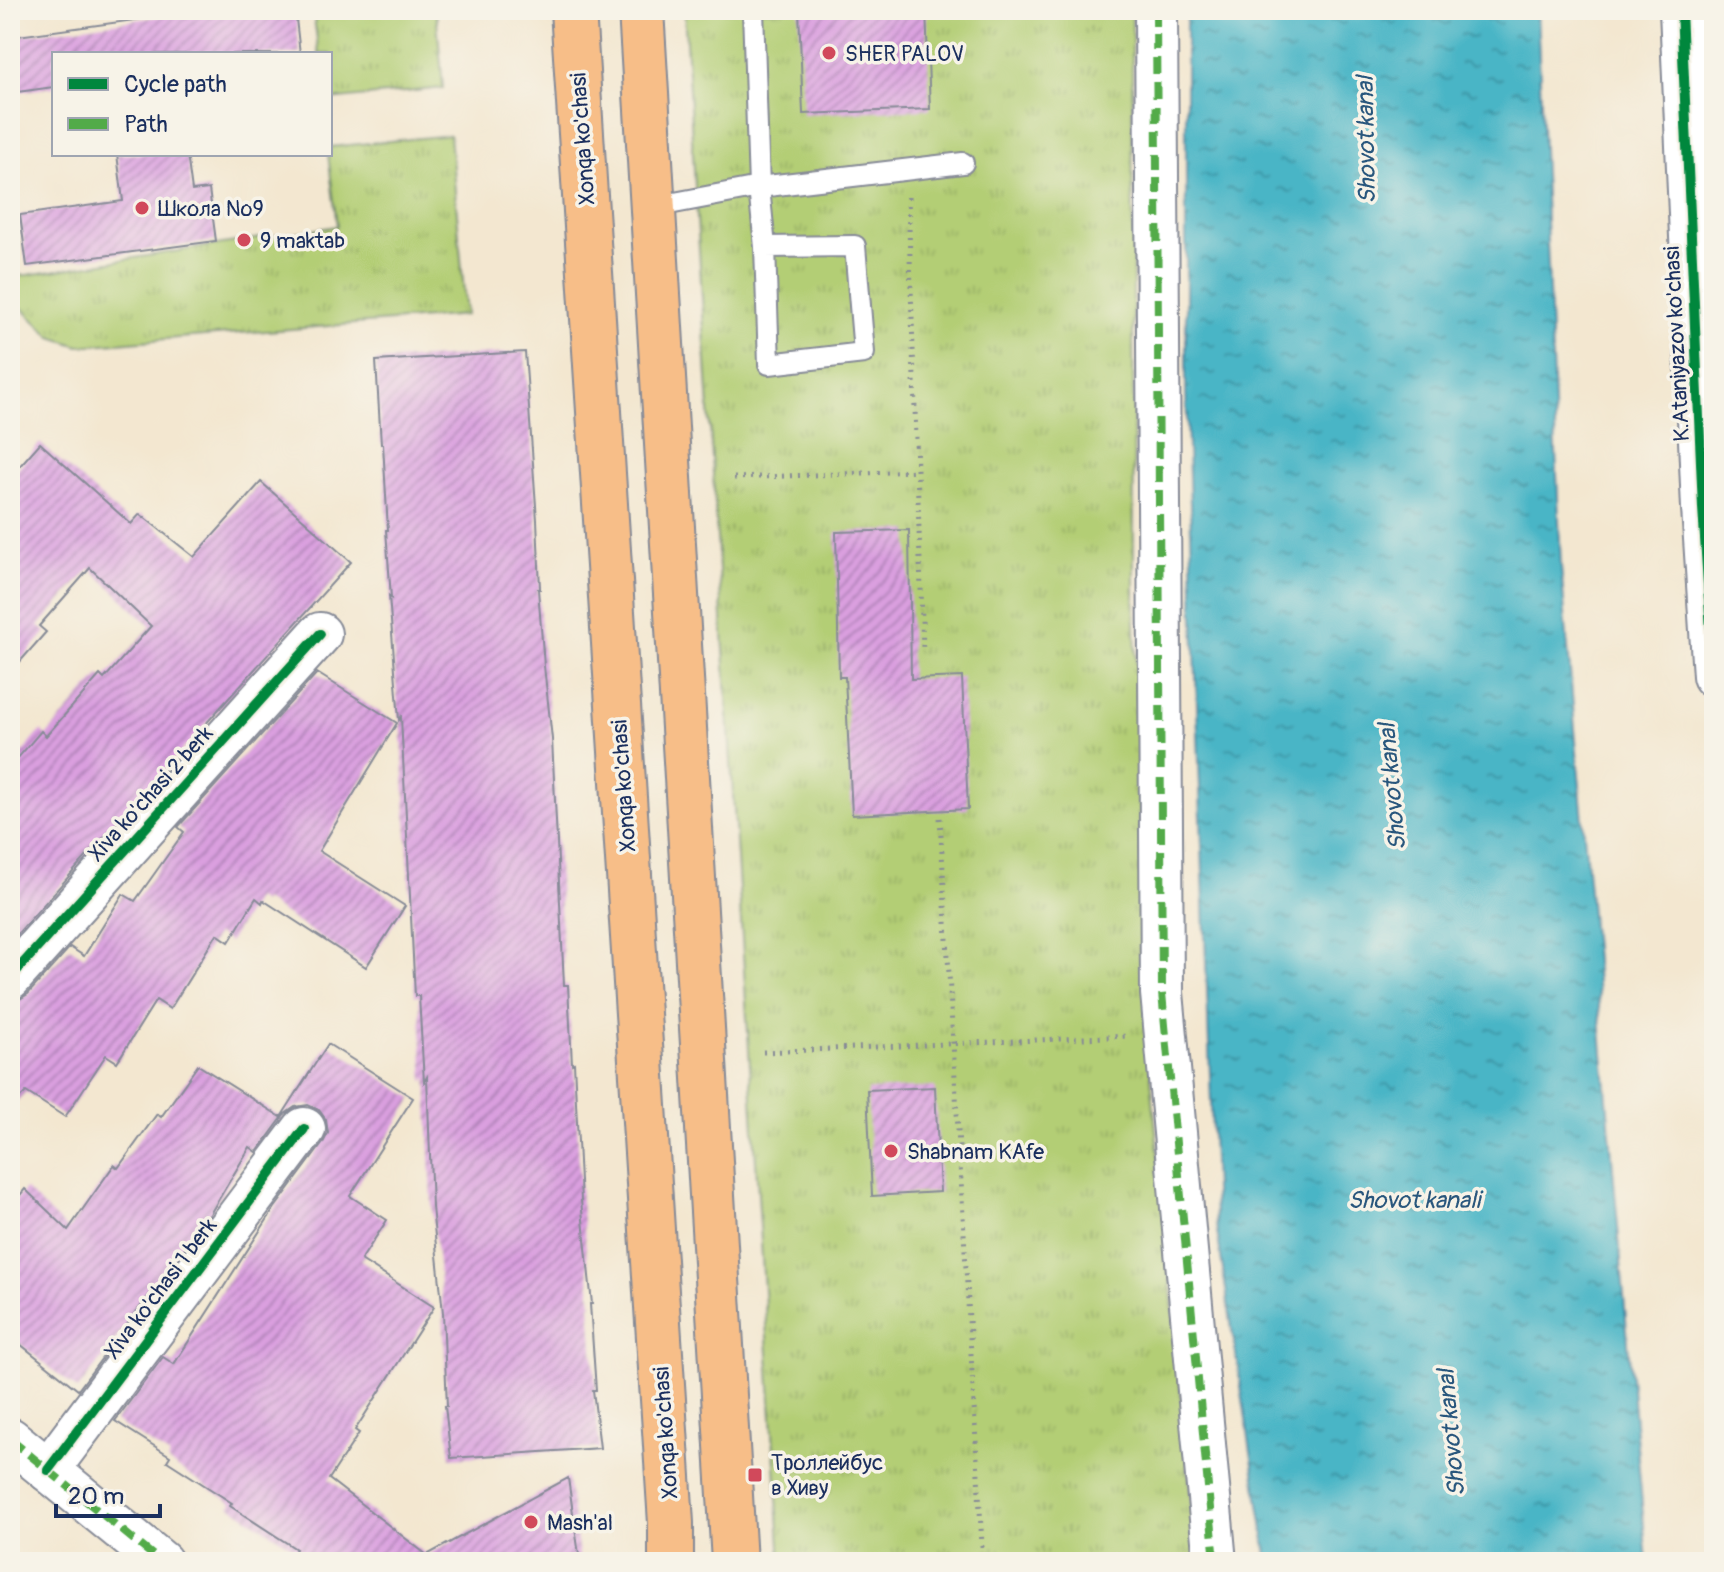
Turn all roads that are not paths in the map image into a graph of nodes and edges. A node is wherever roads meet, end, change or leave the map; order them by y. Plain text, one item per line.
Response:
1 (573, 10) edge
2 (641, 10) edge
3 (753, 10) edge
4 (1156, 10) edge
5 (1681, 10) edge
6 (963, 163) dead end
7 (759, 187) junction
8 (653, 207) junction
9 (765, 247) junction
10 (1709, 508) edge
11 (320, 634) dead end
12 (1714, 676) edge
13 (695, 916) junction
14 (632, 922) junction
15 (10, 978) edge
16 (304, 1129) dead end
17 (10, 1439) edge
18 (48, 1470) junction
19 (161, 1562) edge
20 (671, 1562) edge
21 (734, 1562) edge
22 (1215, 1562) edge

1 - 14 main road, Xonqa ko'chasi
2 - 8 main road
3 - 7 lane
4 - 22 street
5 - 10 street, K.Ataniyazov ko'chasi
6 - 7 lane
7 - 8 lane
7 - 9 lane
8 - 13 main road
9 - 9 lane
10 - 12 street, K.Ataniyazov ko'chasi
11 - 15 street, Xiva ko'chasi 2 berk
13 - 14 main road
13 - 21 main road
14 - 20 main road, Xonqa ko'chasi
16 - 18 street, Xiva ko'chasi 1 berk
17 - 18 street
18 - 19 street

